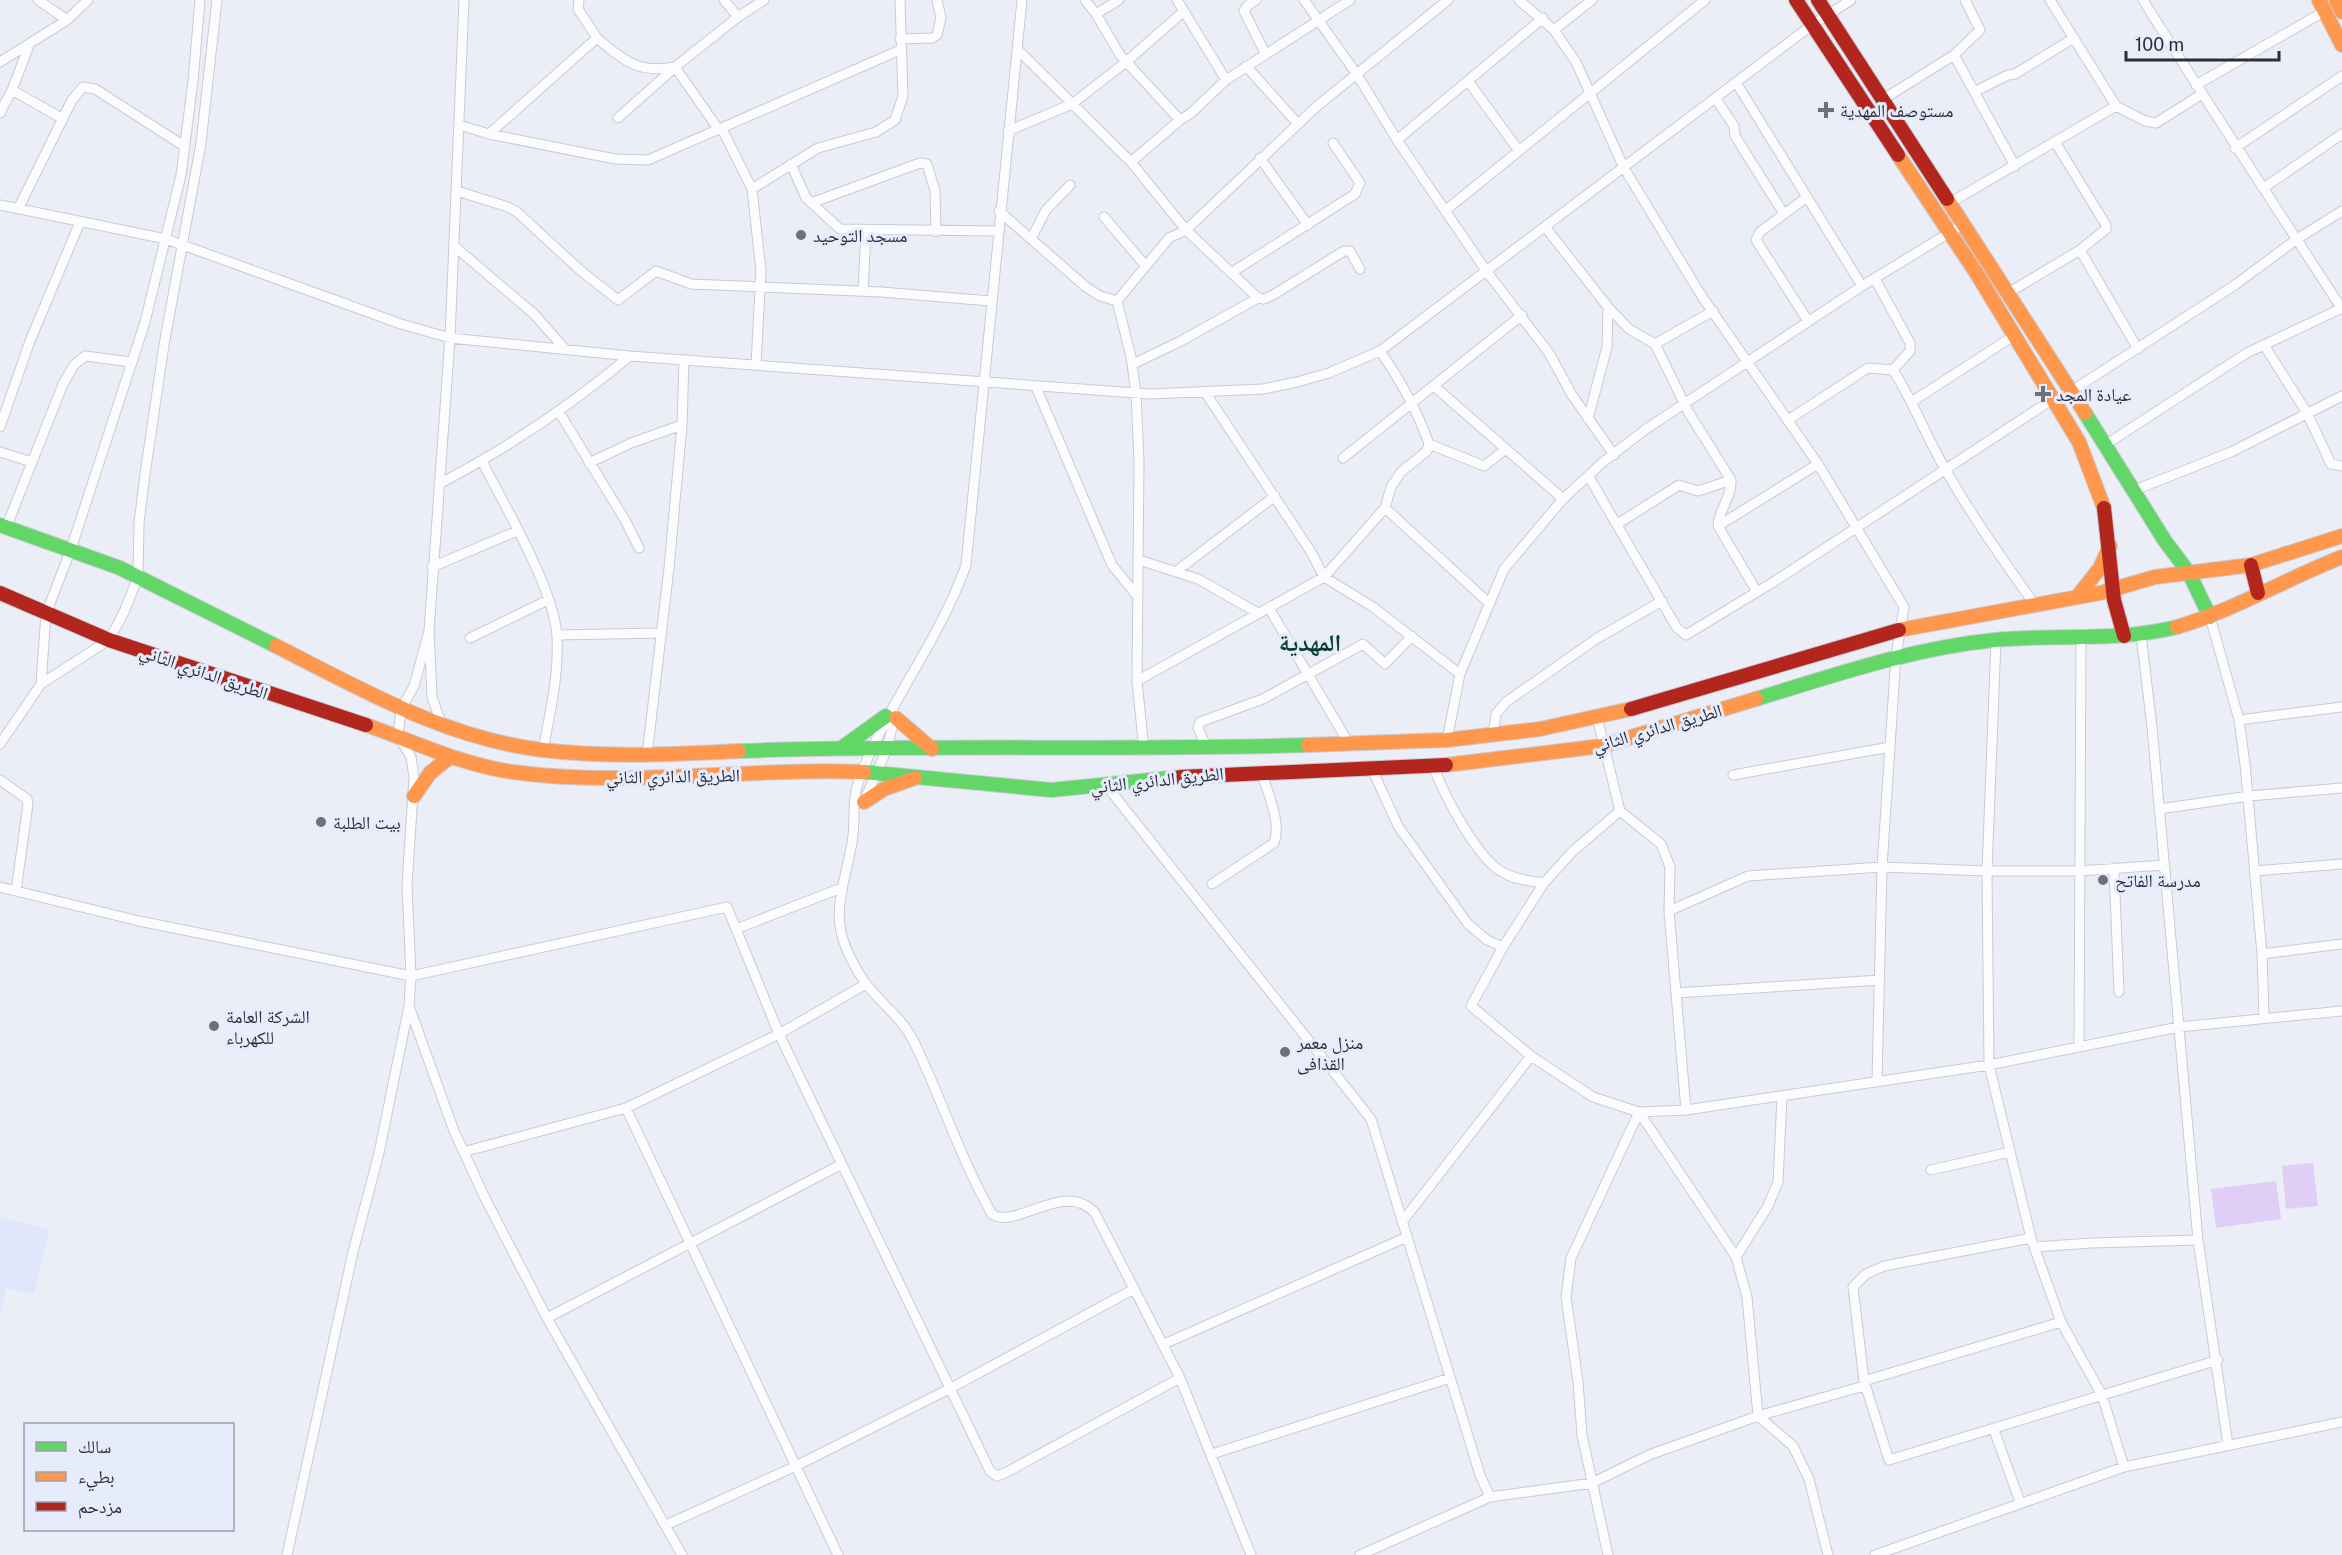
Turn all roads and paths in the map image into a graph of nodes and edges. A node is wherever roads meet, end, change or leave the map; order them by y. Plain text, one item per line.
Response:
1 (38, 0) edge
2 (88, 0) edge
3 (200, 0) edge
4 (217, 0) edge
5 (464, 0) edge
6 (579, 0) edge
7 (724, 0) edge
8 (764, 0) edge
9 (900, 0) edge
10 (937, 0) edge
11 (1022, 0) edge
12 (1085, 0) edge
13 (1119, 0) edge
14 (1177, 0) edge
15 (1256, 0) edge
16 (1304, 0) edge
17 (1350, 0) edge
18 (1448, 0) edge
19 (1519, 0) edge
20 (1592, 0) edge
21 (1796, 0) edge
22 (1818, 0) edge
23 (1851, 0) edge
24 (1965, 0) edge
25 (2050, 0) edge
26 (2143, 0) edge
27 (2336, 0) edge
28 (1699, 2) edge
29 (2322, 6) edge
30 (1184, 10) junction
31 (2342, 12) edge
32 (1096, 14) junction
33 (1828, 15) junction
34 (738, 17) junction
35 (1543, 18) junction
36 (67, 20) junction
37 (1317, 20) junction
38 (1812, 25) junction
39 (1554, 30) junction
40 (597, 38) junction
41 (2074, 38) junction
42 (900, 39) junction
43 (30, 44) junction
44 (2342, 45) edge
45 (1017, 49) junction
46 (900, 50) junction
47 (1265, 53) junction
48 (1954, 55) junction
49 (0, 62) edge
50 (1126, 62) junction
51 (1246, 66) junction
52 (675, 67) junction
53 (1356, 73) junction
54 (2342, 76) edge
55 (1226, 80) junction
56 (1468, 81) junction
57 (1737, 84) junction
58 (2196, 85) junction
59 (12, 90) junction
60 (1974, 92) junction
61 (2202, 94) junction
62 (1591, 95) junction
63 (1716, 99) junction
64 (1882, 100) junction
65 (1072, 104) junction
66 (2116, 106) junction
67 (0, 113) edge
68 (618, 118) dead end
69 (63, 119) junction
70 (1180, 120) junction
71 (1298, 124) junction
72 (459, 125) junction
73 (720, 129) junction
74 (1008, 130) junction
75 (489, 134) junction
76 (2342, 134) edge
77 (1397, 140) junction
78 (2055, 142) junction
79 (1333, 143) dead end
80 (184, 146) junction
81 (2235, 148) junction
82 (1520, 151) junction
83 (1260, 158) junction
84 (1131, 162) junction
85 (791, 164) junction
86 (2015, 166) junction
87 (1624, 168) junction
88 (1070, 185) dead end
89 (2265, 187) junction
90 (752, 189) junction
91 (457, 191) junction
92 (1807, 197) junction
93 (811, 202) junction
94 (1948, 204) junction
95 (0, 206) edge
96 (18, 209) junction
97 (1446, 210) junction
98 (999, 211) junction
99 (2342, 211) edge
100 (1784, 214) junction
101 (1104, 217) dead end
102 (80, 222) junction
103 (1308, 225) junction
104 (1962, 225) junction
105 (1546, 228) junction
106 (1186, 230) junction
107 (866, 231) junction
108 (998, 231) junction
109 (936, 232) junction
110 (1948, 233) junction
111 (166, 239) junction
112 (1031, 239) junction
113 (2297, 239) junction
114 (182, 245) junction
115 (454, 246) junction
116 (2080, 250) junction
117 (1145, 265) junction
118 (1360, 269) dead end
119 (1487, 272) junction
120 (1232, 273) junction
121 (1875, 279) junction
122 (761, 285) junction
123 (1862, 286) junction
124 (863, 291) junction
125 (2008, 293) junction
126 (1258, 298) junction
127 (991, 301) junction
128 (1117, 301) junction
129 (1608, 307) junction
130 (2342, 309) edge
131 (1713, 311) junction
132 (1522, 315) junction
133 (1808, 321) junction
134 (2015, 335) junction
135 (450, 338) junction
136 (1655, 345) junction
137 (2264, 345) junction
138 (565, 349) junction
139 (2138, 350) junction
140 (1380, 351) junction
141 (630, 356) junction
142 (684, 360) junction
143 (1748, 361) junction
144 (131, 362) junction
145 (1133, 364) junction
146 (756, 365) junction
147 (1893, 370) junction
148 (984, 383) junction
149 (1036, 387) junction
150 (1435, 387) junction
151 (1205, 392) junction
152 (2070, 392) junction
153 (1136, 393) junction
154 (2342, 396) edge
155 (2053, 399) junction
156 (1913, 401) junction
157 (1685, 402) junction
158 (1413, 403) junction
159 (559, 412) junction
160 (2307, 413) junction
161 (1588, 418) junction
162 (1788, 420) junction
163 (682, 425) junction
164 (0, 428) edge
165 (1429, 444) junction
166 (2105, 445) junction
167 (1506, 449) junction
168 (0, 452) edge
169 (1614, 455) junction
170 (1343, 458) dead end
171 (482, 461) junction
172 (32, 462) junction
173 (589, 463) junction
174 (1818, 464) junction
175 (2342, 466) edge
176 (1945, 468) junction
177 (1589, 477) junction
178 (1731, 480) junction
179 (438, 484) junction
180 (2135, 490) junction
181 (1275, 496) junction
182 (1563, 499) junction
183 (1385, 508) junction
184 (1618, 524) junction
185 (3, 526) edge
186 (1718, 526) junction
187 (1856, 528) junction
188 (517, 531) junction
189 (2342, 536) edge
190 (2110, 546) junction
191 (639, 548) dead end
192 (71, 549) junction
193 (2342, 557) edge
194 (1139, 560) junction
195 (2251, 565) junction
196 (432, 567) junction
197 (1178, 570) junction
198 (2190, 573) junction
199 (138, 577) junction
200 (1324, 577) junction
201 (2112, 588) junction
202 (1757, 592) junction
203 (2258, 592) junction
204 (0, 593) edge
205 (1138, 597) junction
206 (2077, 597) junction
207 (548, 600) junction
208 (1662, 601) junction
209 (1488, 602) junction
210 (2035, 605) junction
211 (1269, 608) junction
212 (1258, 613) junction
213 (46, 614) junction
214 (2210, 617) junction
215 (1901, 629) junction
216 (429, 631) junction
217 (660, 633) junction
218 (557, 635) junction
219 (2141, 635) junction
220 (1412, 636) junction
221 (2124, 636) junction
222 (470, 638) dead end
223 (2081, 639) junction
224 (109, 640) junction
225 (1996, 640) junction
226 (1896, 656) junction
227 (1460, 674) junction
228 (1308, 676) junction
229 (1137, 681) junction
230 (41, 684) junction
231 (2342, 707) edge
232 (402, 709) junction
233 (892, 713) junction
234 (1597, 717) junction
235 (2239, 720) junction
236 (441, 723) junction
237 (1493, 734) junction
238 (398, 736) junction
239 (1447, 740) junction
240 (1348, 742) junction
241 (0, 744) edge
242 (1602, 746) junction
243 (843, 747) junction
244 (1890, 747) junction
245 (872, 748) junction
246 (1207, 748) junction
247 (887, 749) junction
248 (932, 749) junction
249 (543, 750) junction
250 (1144, 750) junction
251 (647, 755) junction
252 (450, 757) junction
253 (1433, 766) junction
254 (1372, 769) junction
255 (1261, 771) junction
256 (869, 772) junction
257 (1733, 775) dead end
258 (920, 776) junction
259 (0, 780) edge
260 (1105, 784) junction
261 (2342, 788) edge
262 (414, 796) junction
263 (2249, 796) junction
264 (864, 802) junction
265 (2159, 809) junction
266 (1620, 811) junction
267 (854, 817) junction
268 (2342, 864) edge
269 (2164, 865) junction
270 (1882, 867) junction
271 (2114, 868) junction
272 (1987, 871) junction
273 (2079, 871) junction
274 (2255, 871) junction
275 (1544, 883) junction
276 (1212, 884) dead end
277 (0, 887) edge
278 (842, 888) junction
279 (16, 891) junction
280 (1669, 911) junction
281 (736, 929) junction
282 (2342, 944) edge
283 (1503, 947) junction
284 (2262, 954) junction
285 (411, 976) junction
286 (1880, 980) junction
287 (866, 984) junction
288 (2120, 992) dead end
289 (1676, 993) junction
290 (409, 1006) junction
291 (2342, 1011) edge
292 (2264, 1017) junction
293 (2179, 1027) junction
294 (779, 1034) junction
295 (2079, 1045) junction
296 (1531, 1056) junction
297 (1989, 1065) junction
298 (1877, 1082) junction
299 (1782, 1096) junction
300 (626, 1108) junction
301 (1686, 1110) junction
302 (1639, 1112) junction
303 (463, 1152) junction
304 (2010, 1152) junction
305 (842, 1164) junction
306 (1931, 1170) dead end
307 (1402, 1222) junction
308 (1407, 1237) junction
309 (2031, 1238) junction
310 (2198, 1240) junction
311 (691, 1244) junction
312 (2035, 1247) junction
313 (1736, 1257) junction
314 (1134, 1289) junction
315 (547, 1318) junction
316 (2061, 1322) junction
317 (1164, 1344) junction
318 (2218, 1360) junction
319 (1180, 1378) junction
320 (1450, 1378) junction
321 (1864, 1383) junction
322 (951, 1388) junction
323 (2102, 1395) junction
324 (1758, 1416) junction
325 (2342, 1422) edge
326 (1994, 1430) junction
327 (2228, 1445) junction
328 (1212, 1454) junction
329 (796, 1466) junction
330 (2124, 1467) junction
331 (1592, 1483) junction
332 (1490, 1497) junction
333 (2020, 1503) junction
334 (666, 1525) junction
335 (287, 1555) edge
336 (682, 1555) edge
337 (838, 1555) edge
338 (1251, 1555) edge
339 (1360, 1555) edge
340 (1608, 1555) edge
341 (1828, 1555) edge
342 (1875, 1555) edge

1 - 36 street
2 - 36 street
3 - 80 street
4 - 114 street
5 - 72 street
6 - 40 street
7 - 34 street
8 - 34 street
9 - 42 street
10 - 42 street
11 - 45 street
12 - 32 street
13 - 32 street
14 - 30 street
15 - 47 street
16 - 37 street
17 - 37 street
18 - 53 street
19 - 35 street
20 - 39 street
21 - 38 main road
22 - 33 main road
23 - 33 street
24 - 48 street
25 - 41 street
26 - 58 street
27 - 31 main road
28 - 62 street
29 - 44 main road
29 - 58 street
30 - 50 street
30 - 55 street
32 - 50 street
33 - 38 street
33 - 64 main road
34 - 52 street
35 - 39 street
35 - 56 street
36 - 43 street
37 - 47 street
37 - 53 street
38 - 57 street
38 - 110 main road
39 - 62 street
40 - 52 street
40 - 75 street
41 - 60 street
41 - 66 street
42 - 46 street
43 - 49 street
43 - 59 street
45 - 65 street
45 - 74 street
46 - 73 street
46 - 85 street
47 - 51 street
48 - 60 street
48 - 64 street
50 - 65 street
50 - 70 street
51 - 55 street
51 - 71 street
52 - 68 street
52 - 73 street
53 - 71 street
53 - 77 street
54 - 81 street
55 - 70 street
56 - 77 street
56 - 82 street
57 - 63 street
57 - 92 street
58 - 61 street
59 - 67 street
59 - 69 street
60 - 86 street
61 - 66 street
61 - 81 street
62 - 82 street
62 - 87 street
63 - 87 street
63 - 100 street
64 - 94 main road
65 - 74 street
65 - 84 street
66 - 78 street
69 - 80 street
69 - 96 street
70 - 84 street
71 - 83 street
72 - 75 street
72 - 91 street
73 - 75 street
73 - 90 street
74 - 98 street
76 - 89 street
77 - 97 street
78 - 86 street
78 - 116 street
79 - 103 street
80 - 111 street
81 - 89 street
82 - 97 street
83 - 103 street
83 - 106 street
84 - 106 street
85 - 90 street
85 - 93 street
86 - 94 street
87 - 105 street
87 - 131 street
88 - 112 street
89 - 113 street
90 - 122 street
91 - 115 street
91 - 122 street
92 - 100 street
92 - 123 street
93 - 107 street
93 - 109 street
94 - 104 main road
95 - 96 street
96 - 102 street
97 - 119 street
98 - 108 street
98 - 112 street
99 - 113 street
100 - 133 street
101 - 117 street
102 - 111 street
102 - 164 street
103 - 120 street
104 - 110 street
104 - 125 main road
105 - 119 street
105 - 129 street
106 - 117 street
106 - 120 street
107 - 109 street
107 - 124 street
108 - 109 street
108 - 127 street
110 - 121 street
110 - 134 main road
111 - 114 street
111 - 144 street
112 - 128 street
113 - 130 street
113 - 139 street
114 - 135 street
114 - 199 street
115 - 135 street
115 - 138 street
116 - 125 street
116 - 139 street
117 - 128 street
118 - 126 street
119 - 132 street
119 - 140 street
120 - 126 street
121 - 123 street
121 - 147 street
122 - 124 street
122 - 146 street
123 - 133 street
124 - 127 street
125 - 152 main road
126 - 145 street
127 - 148 street
128 - 145 street
129 - 136 street
129 - 161 street
130 - 137 street
131 - 136 street
131 - 143 street
132 - 150 street
132 - 161 street
133 - 143 street
134 - 155 main road
134 - 156 street
135 - 138 street
135 - 179 street
136 - 157 street
137 - 160 street
137 - 166 street
138 - 141 street
139 - 152 street
140 - 151 street
140 - 158 street
141 - 142 street
141 - 159 street
142 - 146 street
142 - 163 street
143 - 157 street
143 - 162 street
144 - 172 street
144 - 192 street
145 - 153 street
146 - 148 street
147 - 156 street
147 - 162 street
148 - 149 street
148 - 233 street
149 - 153 street
149 - 205 street
150 - 158 street
150 - 167 street
151 - 153 street
151 - 181 street
152 - 166 main road
153 - 194 street
154 - 160 street
155 - 176 street
155 - 190 main road
156 - 176 street
157 - 169 street
157 - 178 street
158 - 165 street
158 - 170 street
159 - 171 street
159 - 173 street
160 - 175 street
160 - 180 street
161 - 169 street
162 - 174 street
163 - 173 street
163 - 217 street
165 - 167 street
165 - 183 street
166 - 180 main road
167 - 182 street
168 - 172 street
169 - 177 street
171 - 179 street
171 - 188 street
172 - 185 street
173 - 191 street
174 - 186 street
174 - 187 street
176 - 187 street
176 - 210 street
177 - 182 street
177 - 184 street
178 - 184 street
178 - 186 street
179 - 196 street
180 - 198 main road
181 - 197 street
181 - 200 street
182 - 209 street
183 - 200 street
183 - 209 street
184 - 208 street
185 - 192 main road, الطريق الدائري الثاني
186 - 202 street
187 - 202 street
187 - 215 street
188 - 196 street
188 - 207 street
189 - 195 main road, الطريق الدائري الثاني
190 - 201 main road
190 - 206 main road
192 - 199 main road, الطريق الدائري الثاني
192 - 213 street
193 - 203 main road, الطريق الدائري الثاني
194 - 197 street
194 - 205 street
195 - 198 main road, الطريق الدائري الثاني
195 - 203 main road
196 - 216 street
197 - 212 street
198 - 201 main road, الطريق الدائري الثاني
198 - 214 main road
199 - 224 street
199 - 232 main road, الطريق الدائري الثاني
200 - 211 street
200 - 220 street
201 - 206 main road, الطريق الدائري الثاني
201 - 221 main road
202 - 208 street
203 - 214 main road, الطريق الدائري الثاني
204 - 213 main road
205 - 229 street
206 - 210 main road, الطريق الدائري الثاني
207 - 218 street
207 - 222 street
208 - 237 street
209 - 227 street
210 - 215 main road, الطريق الدائري الثاني
211 - 212 street
211 - 228 street
212 - 229 street
213 - 224 main road, الطريق الدائري الثاني
213 - 230 street
214 - 219 main road, الطريق الدائري الثاني
214 - 235 street
215 - 226 street
215 - 234 main road, الطريق الدائري الثاني
216 - 232 street
216 - 236 street
217 - 218 street
217 - 251 street
218 - 249 street
219 - 221 main road, الطريق الدائري الثاني
219 - 265 street
220 - 227 street
220 - 228 street
221 - 223 main road, الطريق الدائري الثاني
223 - 225 main road, الطريق الدائري الثاني
223 - 273 street
224 - 230 street
224 - 238 main road, الطريق الدائري الثاني
225 - 226 main road, الطريق الدائري الثاني
225 - 272 street
226 - 242 main road, الطريق الدائري الثاني
226 - 244 street
227 - 239 street
228 - 240 street
228 - 246 street
229 - 250 street
230 - 241 street
231 - 235 street
232 - 236 main road, الطريق الدائري الثاني
232 - 238 street
233 - 243 main road
233 - 245 street
233 - 247 street
233 - 248 main road
234 - 237 main road, الطريق الدائري الثاني
234 - 242 street
235 - 263 street
236 - 249 main road, الطريق الدائري الثاني
237 - 239 main road, الطريق الدائري الثاني
238 - 252 main road, الطريق الدائري الثاني
238 - 262 street
239 - 240 main road, الطريق الدائري الثاني
240 - 246 main road, الطريق الدائري الثاني
242 - 253 main road, الطريق الدائري الثاني
242 - 266 street
243 - 245 main road, الطريق الدائري الثاني
243 - 251 main road, الطريق الدائري الثاني
244 - 257 street
244 - 270 street
245 - 247 main road, الطريق الدائري الثاني
245 - 256 street
246 - 250 main road, الطريق الدائري الثاني
247 - 248 main road, الطريق الدائري الثاني
247 - 256 street
248 - 250 main road, الطريق الدائري الثاني
249 - 251 main road, الطريق الدائري الثاني
252 - 256 main road, الطريق الدائري الثاني
252 - 262 main road
253 - 254 main road, الطريق الدائري الثاني
253 - 275 street
254 - 255 main road, الطريق الدائري الثاني
254 - 283 street
255 - 260 main road, الطريق الدائري الثاني
255 - 276 street
256 - 258 main road, الطريق الدائري الثاني
256 - 264 street
256 - 267 street
258 - 260 main road, الطريق الدائري الثاني
258 - 264 main road
259 - 279 street
260 - 307 street
261 - 263 street
262 - 285 street
263 - 265 street
263 - 274 street
264 - 267 street
265 - 269 street
266 - 275 street
266 - 280 street
267 - 278 street
268 - 274 street
269 - 271 street
269 - 293 street
270 - 272 street
270 - 280 street
270 - 286 street
271 - 273 street
271 - 288 street
272 - 273 street
272 - 297 street
273 - 295 street
274 - 284 street
275 - 283 street
277 - 279 street
278 - 281 street
278 - 287 street
279 - 285 street
280 - 289 street
281 - 285 street
281 - 294 street
282 - 284 street
283 - 296 street
284 - 292 street
285 - 290 street
286 - 289 street
286 - 298 street
287 - 294 street
287 - 314 street
289 - 301 street
290 - 303 street
290 - 335 street
291 - 292 street
292 - 293 street
293 - 295 street
293 - 310 street
294 - 300 street
294 - 305 street
295 - 297 street
296 - 302 street
296 - 307 street
297 - 298 street
297 - 304 street
298 - 299 street
299 - 301 street
299 - 313 street
300 - 303 street
300 - 311 street
301 - 302 street
302 - 313 street
302 - 331 street
303 - 315 street
304 - 306 street
304 - 309 street
305 - 311 street
305 - 322 street
307 - 308 street
308 - 317 street
308 - 320 street
309 - 312 street
309 - 321 street
310 - 312 street
310 - 318 street
311 - 315 street
311 - 329 street
312 - 316 street
313 - 324 street
314 - 317 street
314 - 322 street
315 - 334 street
316 - 321 street
316 - 323 street
317 - 319 street
318 - 323 street
318 - 327 street
319 - 322 street
319 - 328 street
320 - 328 street
320 - 332 street
321 - 324 street
321 - 326 street
322 - 329 street
323 - 326 street
323 - 330 street
324 - 331 street
324 - 341 street
325 - 327 street
326 - 333 street
327 - 330 street
328 - 338 street
329 - 334 street
329 - 337 street
330 - 333 street
331 - 332 street
331 - 340 street
332 - 339 street
333 - 342 street
334 - 336 street

